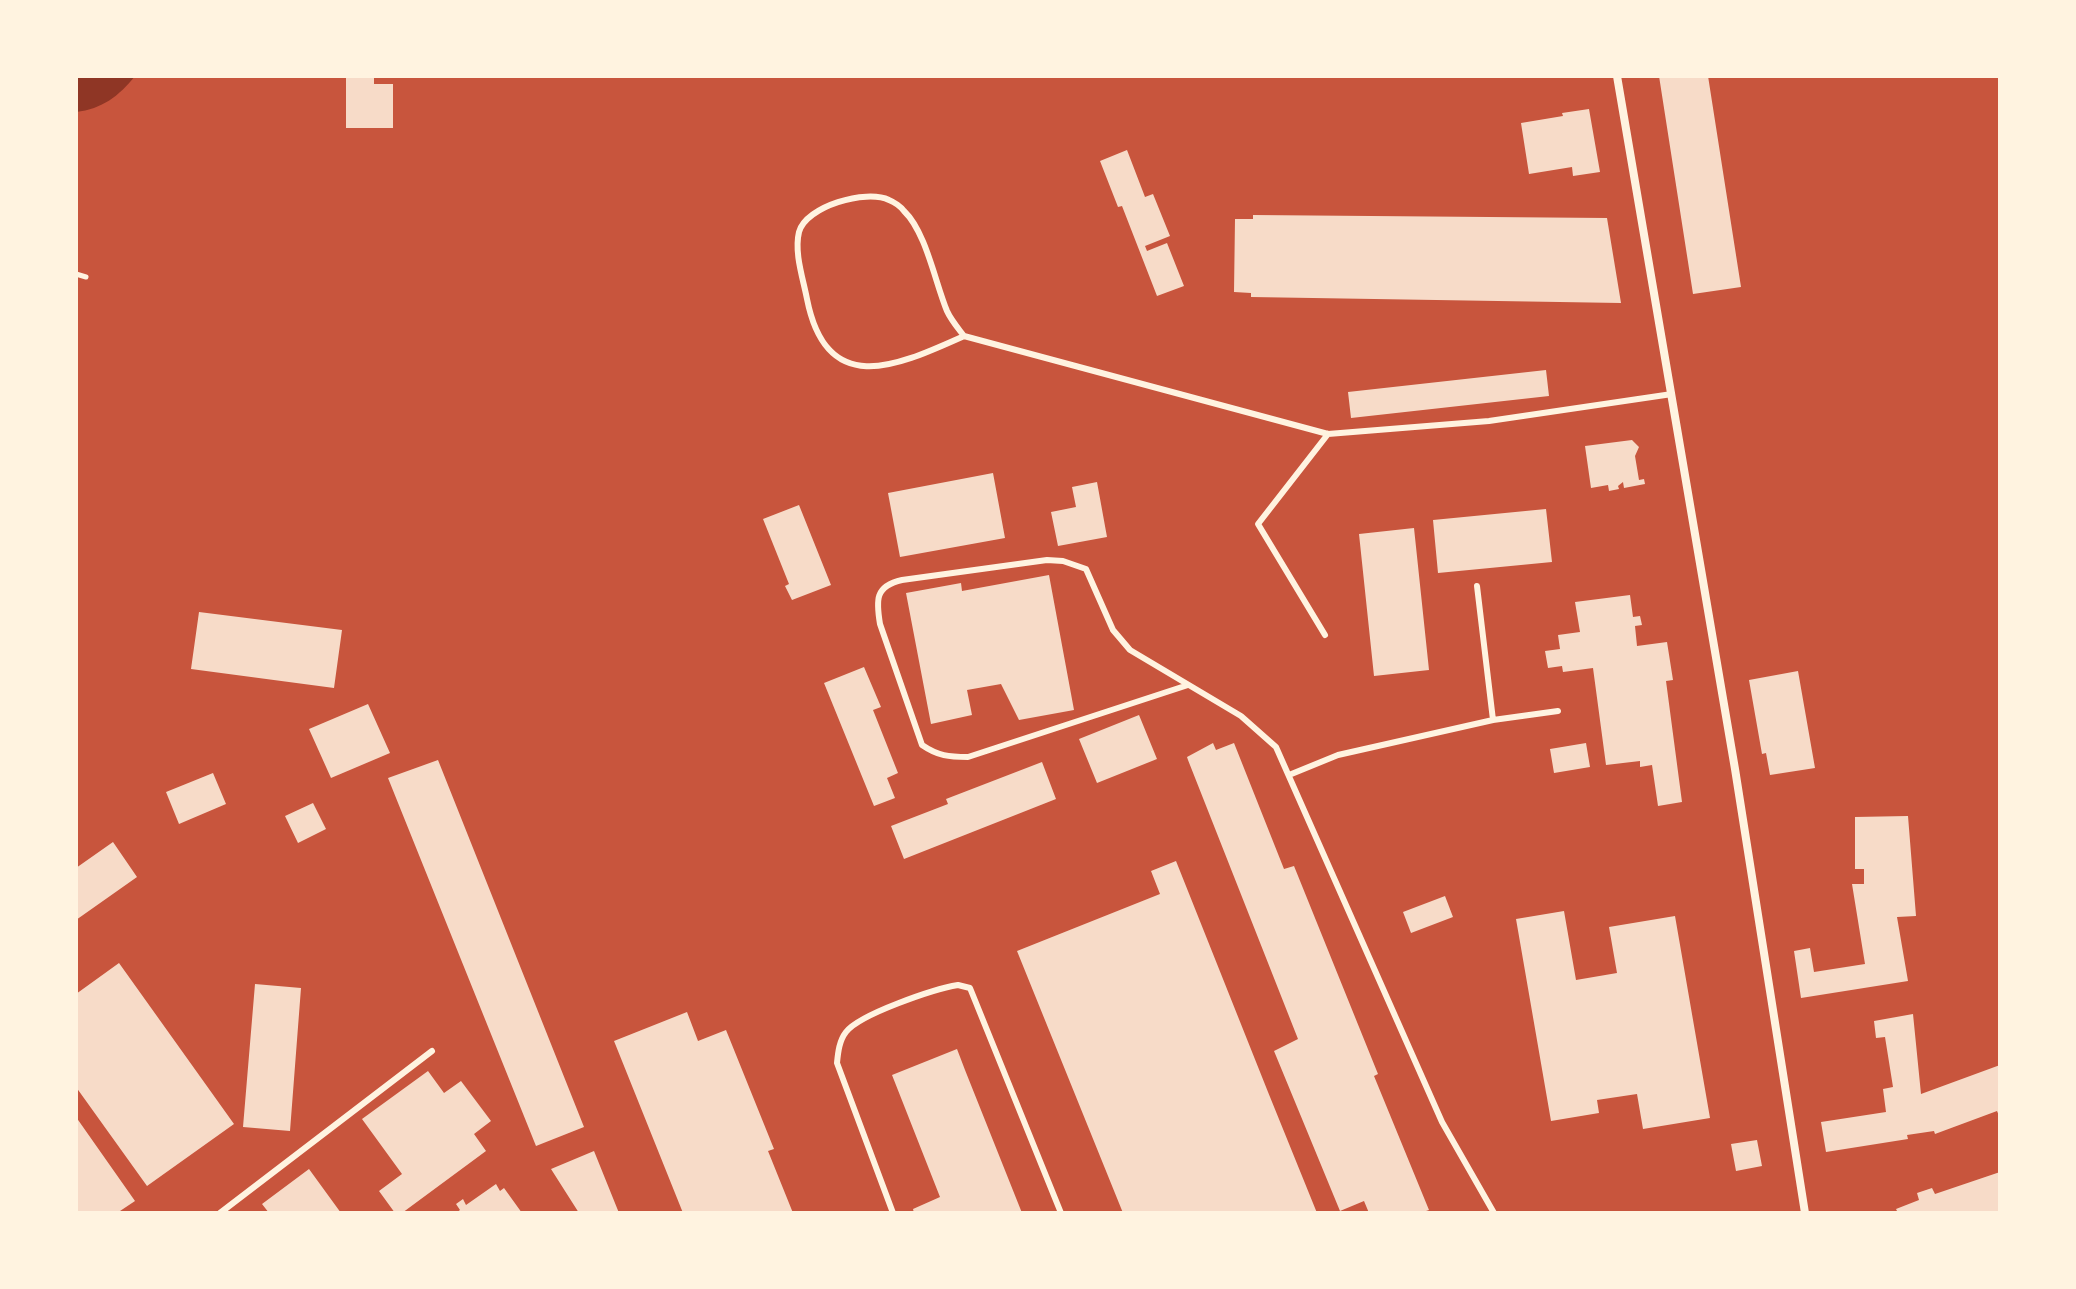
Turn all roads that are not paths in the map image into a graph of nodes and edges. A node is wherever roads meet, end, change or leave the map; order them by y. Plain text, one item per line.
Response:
1 (1617, 76) edge
2 (964, 336) junction
3 (1672, 394) junction
4 (1328, 434) junction
5 (1477, 586) dead end
6 (1325, 635) dead end
7 (1188, 685) junction
8 (1558, 711) dead end
9 (1493, 720) junction
10 (1289, 775) junction
11 (432, 1051) dead end
12 (220, 1213) edge
13 (893, 1213) edge
14 (1061, 1213) edge
15 (1494, 1213) edge
16 (1805, 1213) edge

1 - 3 street
2 - 2 lane
2 - 4 lane
3 - 4 lane
3 - 16 street
4 - 6 lane
5 - 9 lane
7 - 7 lane
7 - 10 lane
8 - 9 lane
9 - 10 lane
10 - 15 lane
11 - 12 lane
13 - 14 lane

